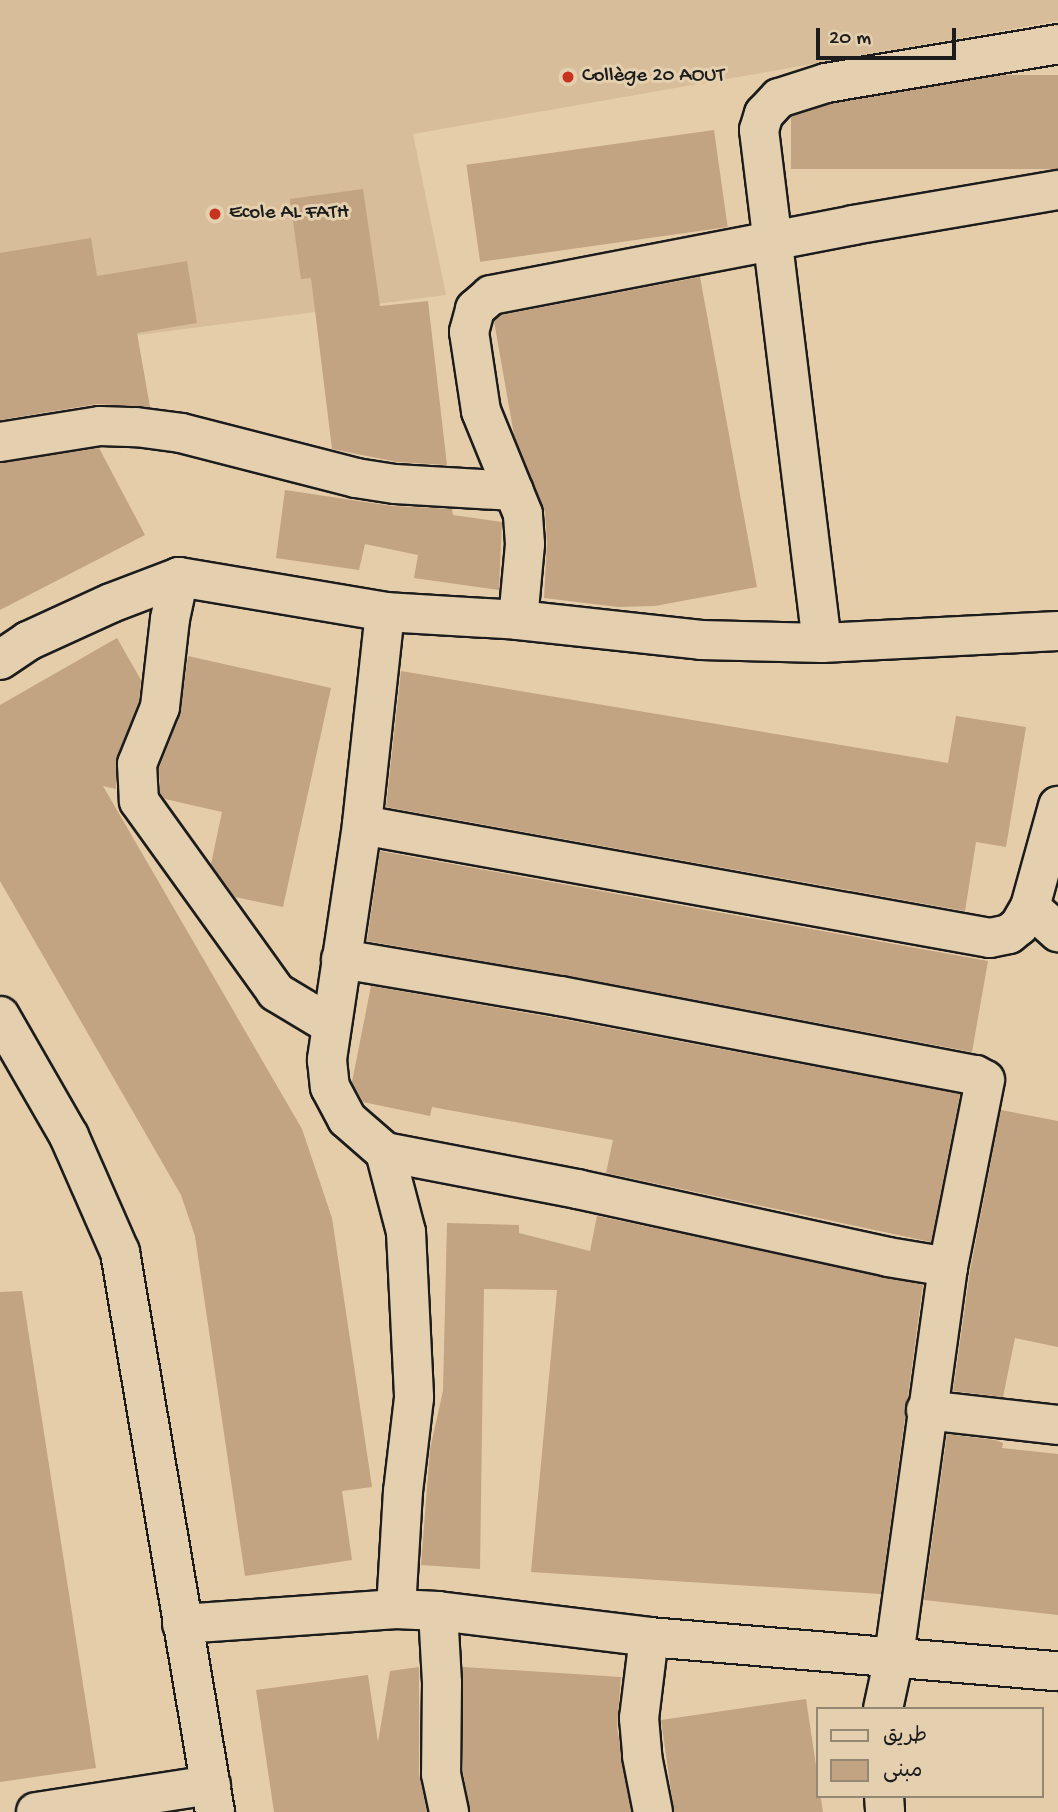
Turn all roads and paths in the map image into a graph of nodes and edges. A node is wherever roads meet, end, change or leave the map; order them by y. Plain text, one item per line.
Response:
1 (1058, 44) edge
2 (1058, 190) edge
3 (774, 239) junction
4 (0, 442) edge
5 (514, 491) junction
6 (179, 577) junction
7 (385, 612) junction
8 (518, 620) junction
9 (1058, 631) edge
10 (822, 643) junction
11 (0, 660) edge
12 (1058, 806) edge
13 (362, 825) junction
14 (1030, 907) junction
15 (1058, 932) edge
16 (341, 959) junction
17 (0, 1016) edge
18 (331, 1025) junction
19 (385, 1152) junction
20 (948, 1267) junction
21 (926, 1410) junction
22 (1058, 1425) edge
23 (396, 1609) junction
24 (438, 1611) junction
25 (182, 1624) junction
26 (649, 1637) junction
27 (894, 1658) junction
28 (1058, 1671) edge
29 (883, 1707) edge
30 (213, 1798) edge
31 (36, 1812) edge
32 (449, 1812) edge
33 (653, 1812) edge

1 - 3 street
2 - 3 street
3 - 5 street
3 - 10 street
4 - 5 street
5 - 8 street
6 - 7 street
6 - 11 street
6 - 18 street
7 - 8 street
7 - 13 street
8 - 10 street
9 - 10 street
12 - 14 street
13 - 14 street
13 - 16 street
14 - 15 street
16 - 18 street
16 - 20 street
17 - 25 street
18 - 19 street
19 - 20 street
19 - 23 street
20 - 21 street
21 - 22 street
21 - 27 street
23 - 24 street
23 - 25 street
24 - 26 street
24 - 32 street
25 - 30 street
26 - 27 street
26 - 33 street
27 - 28 street
27 - 29 street
30 - 31 street

